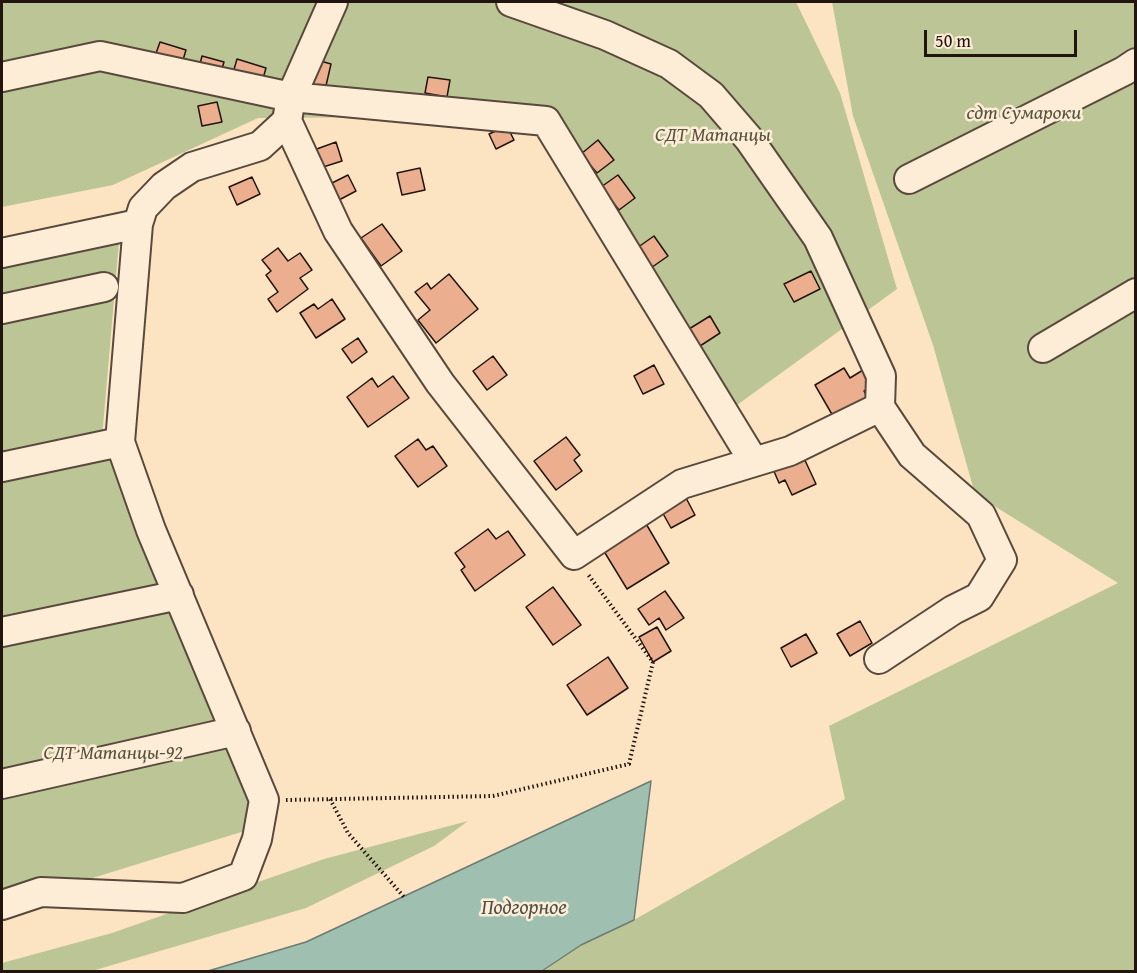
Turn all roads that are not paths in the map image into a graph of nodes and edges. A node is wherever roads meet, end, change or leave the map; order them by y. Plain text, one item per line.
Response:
1 (333, 2) edge
2 (511, 2) edge
3 (1136, 63) edge
4 (2, 77) edge
5 (289, 109) junction
6 (909, 178) dead end
7 (138, 225) junction
8 (2, 253) edge
9 (104, 287) dead end
10 (1136, 293) edge
11 (2, 309) edge
12 (1043, 348) dead end
13 (880, 407) junction
14 (120, 442) junction
15 (754, 462) junction
16 (2, 467) edge
17 (179, 595) junction
18 (2, 632) edge
19 (879, 659) dead end
20 (236, 731) junction
21 (2, 784) edge
22 (2, 905) edge

1 - 5 street
2 - 13 street
3 - 6 street
4 - 5 street
5 - 7 street
5 - 15 street
5 - 15 street
7 - 8 street
7 - 14 street
9 - 11 street
10 - 12 street
13 - 15 street
13 - 19 street
14 - 16 street
14 - 17 street
17 - 18 street
17 - 20 street
20 - 21 street
20 - 22 street

